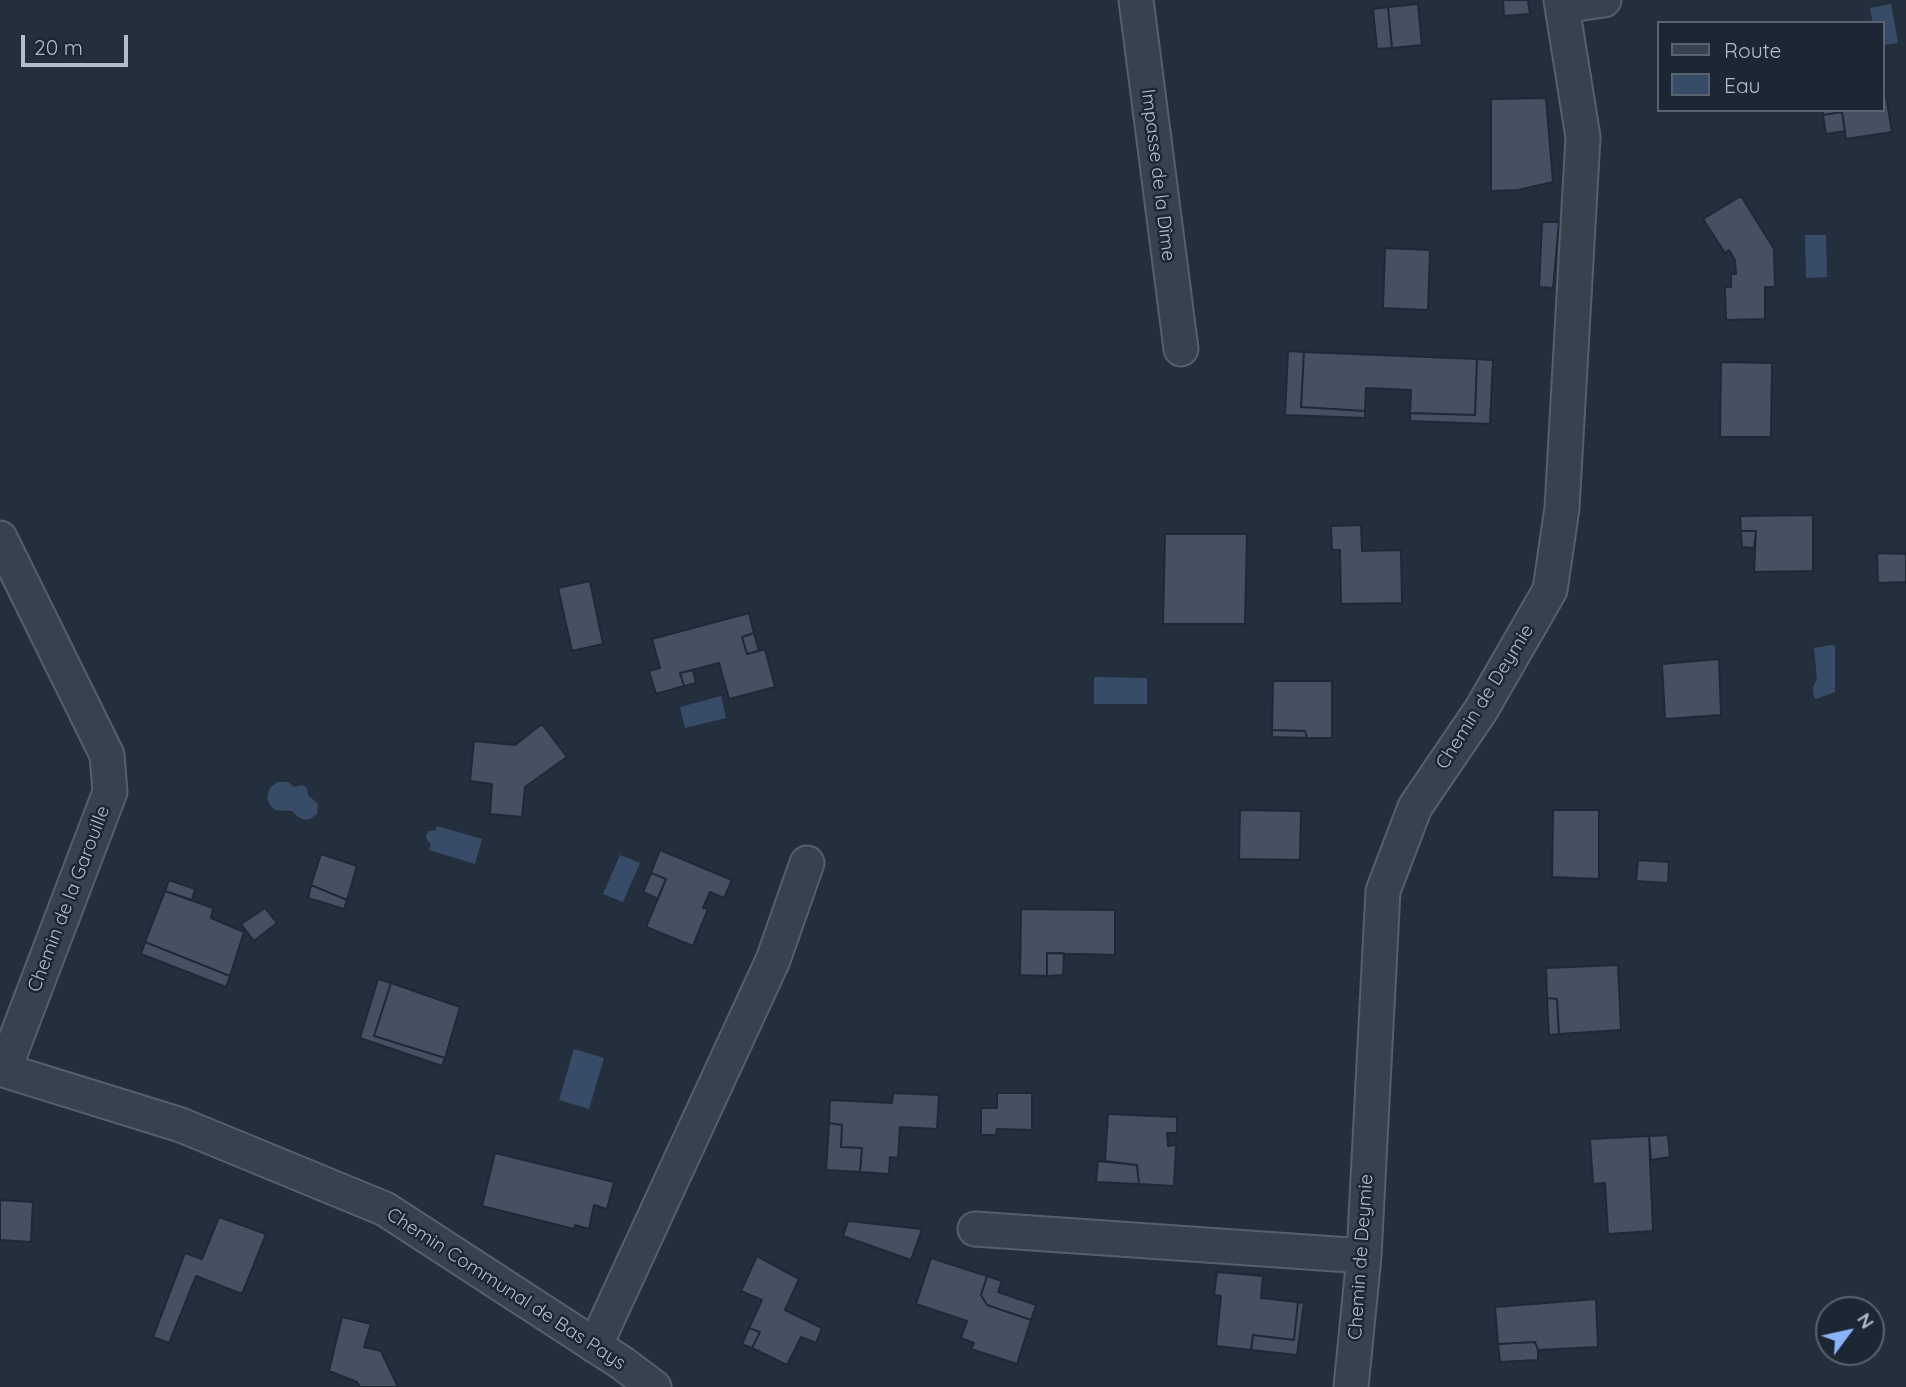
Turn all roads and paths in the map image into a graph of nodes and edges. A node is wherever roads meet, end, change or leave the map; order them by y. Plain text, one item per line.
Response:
1 (1136, 0) edge
2 (1604, 0) edge
3 (1561, 3) edge
4 (1181, 349) dead end
5 (0, 538) edge
6 (807, 863) dead end
7 (2, 1069) edge
8 (975, 1229) dead end
9 (1364, 1256) junction
10 (595, 1346) junction
11 (654, 1387) edge
12 (1351, 1387) edge

1 - 4 street, Impasse de la Dîme
2 - 3 street
3 - 9 street, Chemin de Deymie
5 - 7 street, Chemin de la Garouille
6 - 10 street
7 - 10 street, Chemin Communal de Bas Pays
8 - 9 street
9 - 12 street, Chemin de Deymie
10 - 11 street, Chemin Communal de Bas Pays

